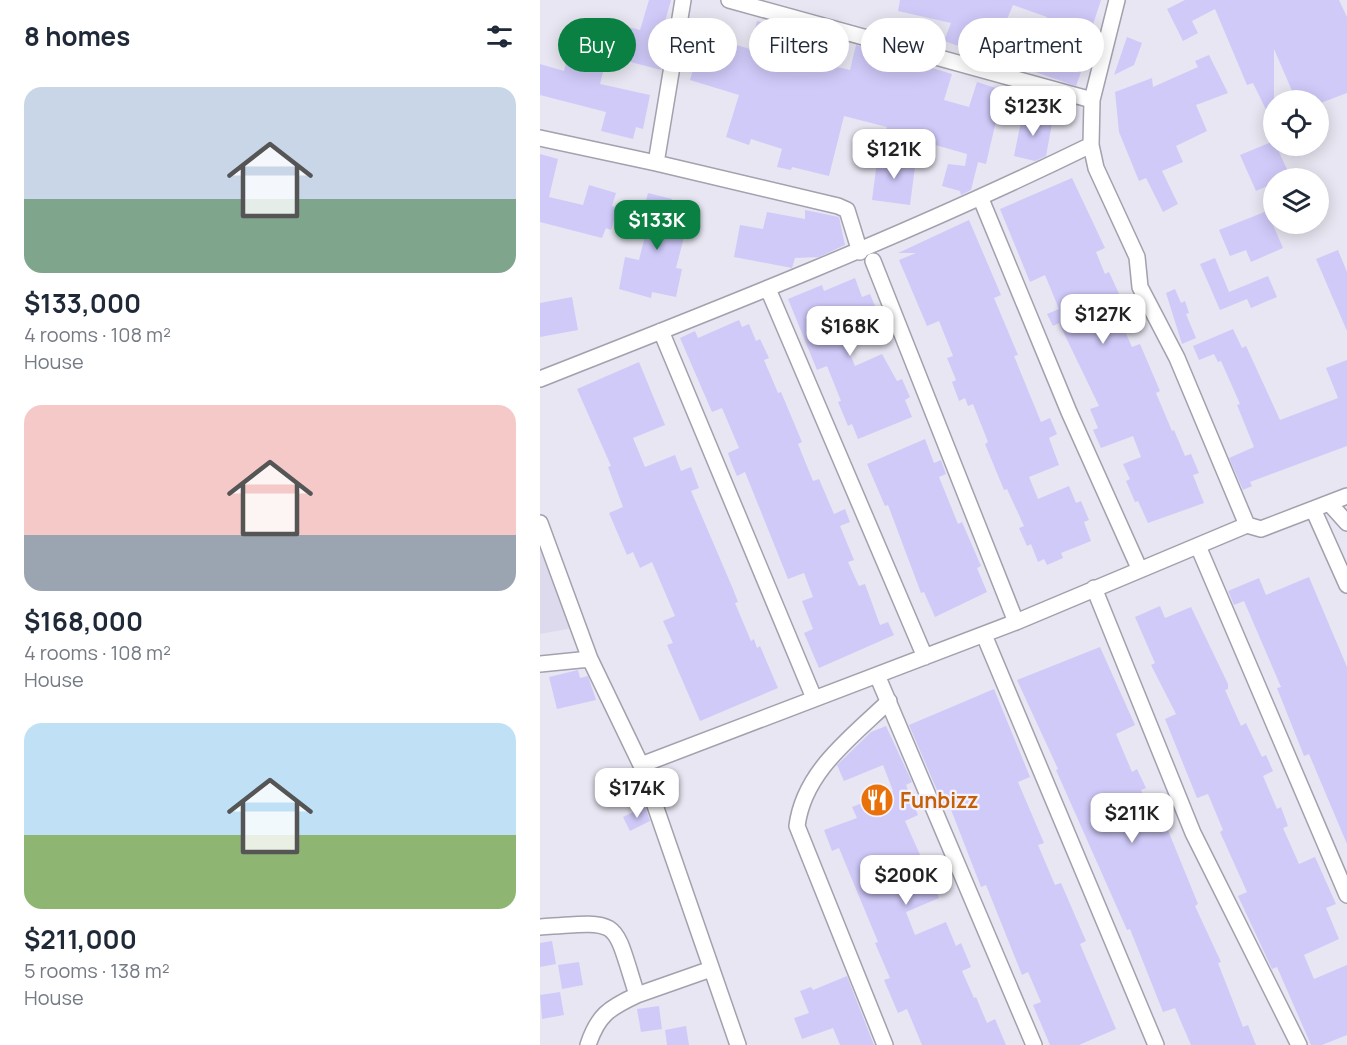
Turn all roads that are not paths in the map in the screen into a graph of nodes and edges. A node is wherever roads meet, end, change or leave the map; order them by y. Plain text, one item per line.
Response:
1 (684, 0) edge
2 (729, 0) edge
3 (1117, 0) edge
4 (1092, 100) junction
5 (540, 138) edge
6 (1091, 145) junction
7 (656, 163) junction
8 (981, 199) junction
9 (860, 252) junction
10 (873, 261) dead end
11 (768, 289) junction
12 (661, 331) junction
13 (540, 379) edge
14 (1347, 496) edge
15 (1329, 503) junction
16 (1313, 509) junction
17 (540, 523) edge
18 (1347, 523) edge
19 (1247, 525) junction
20 (1198, 546) junction
21 (1139, 568) junction
22 (1347, 585) edge
23 (1094, 588) junction
24 (1016, 622) junction
25 (984, 635) junction
26 (925, 657) junction
27 (590, 658) junction
28 (540, 664) edge
29 (877, 675) junction
30 (814, 698) junction
31 (889, 701) junction
32 (641, 765) junction
33 (1347, 895) edge
34 (540, 927) edge
35 (711, 969) junction
36 (637, 995) junction
37 (588, 1045) edge
38 (738, 1045) edge
39 (885, 1045) edge
40 (1034, 1045) edge
41 (1156, 1045) edge
42 (1299, 1045) edge

1 - 7 street
2 - 4 street
3 - 4 street
4 - 6 street
5 - 7 street
6 - 8 street
6 - 19 street
7 - 9 street
8 - 9 street
8 - 21 street
9 - 11 street
10 - 24 street
11 - 12 street
11 - 26 street
12 - 13 street
12 - 30 street
14 - 15 street
15 - 16 street
15 - 18 street
16 - 19 street
16 - 22 street
17 - 27 street
19 - 20 street
20 - 21 street
20 - 33 street
21 - 23 street
23 - 24 street
23 - 42 street
24 - 25 street
25 - 26 street
25 - 41 street
26 - 29 street
27 - 28 street
27 - 32 street
29 - 30 street
29 - 31 street
30 - 32 street
31 - 39 street
31 - 40 street
32 - 35 street
34 - 36 street
35 - 36 street
35 - 38 street
36 - 37 street

